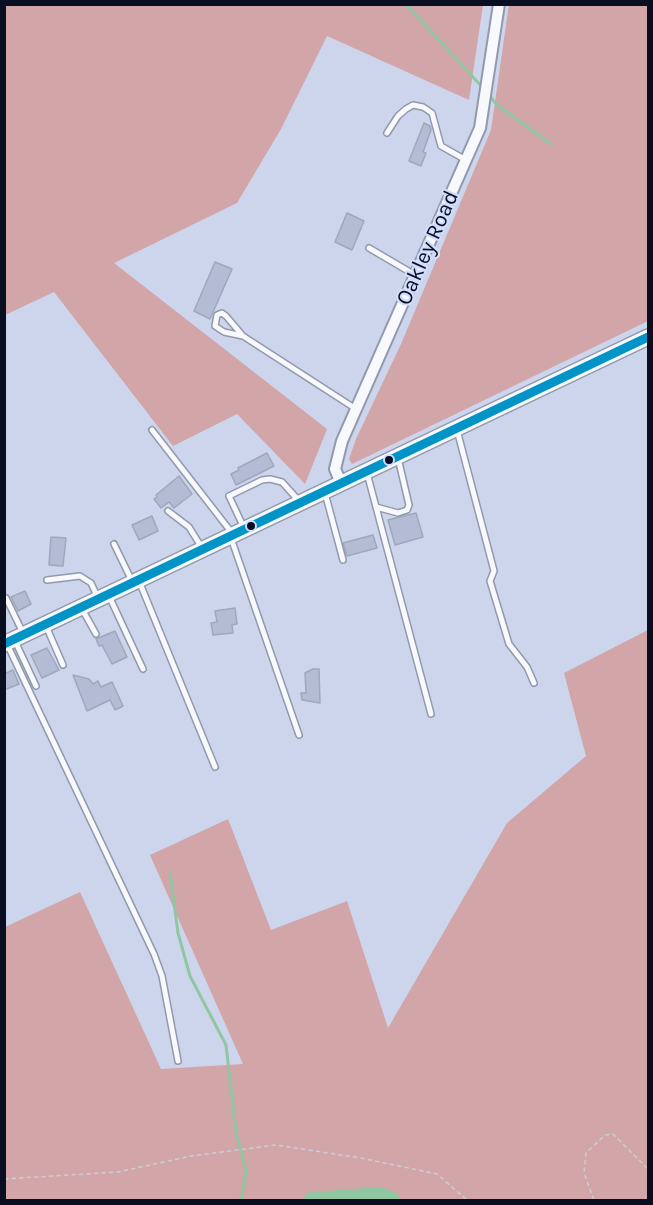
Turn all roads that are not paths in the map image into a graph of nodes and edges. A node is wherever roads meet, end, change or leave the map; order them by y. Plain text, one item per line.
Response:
1 (499, 4) edge
2 (387, 133) dead end
3 (468, 161) junction
4 (369, 248) dead end
5 (416, 276) junction
6 (243, 336) junction
7 (648, 337) edge
8 (356, 409) junction
9 (456, 428) junction
10 (152, 430) dead end
11 (397, 457) junction
12 (367, 471) junction
13 (341, 483) junction
14 (325, 491) junction
15 (301, 502) junction
16 (376, 507) junction
17 (168, 511) dead end
18 (236, 533) junction
19 (114, 544) dead end
20 (203, 549) junction
21 (343, 560) dead end
22 (46, 580) dead end
23 (136, 581) junction
24 (104, 597) junction
25 (6, 598) dead end
26 (81, 607) junction
27 (45, 624) junction
28 (96, 634) dead end
29 (12, 640) edge
30 (63, 665) dead end
31 (143, 669) dead end
32 (534, 683) dead end
33 (36, 686) dead end
34 (431, 714) dead end
35 (299, 735) dead end
36 (215, 767) dead end
37 (178, 1061) dead end

1 - 3 street, Oakley Road
2 - 3 lane
3 - 5 street, Oakley Road
4 - 5 lane
5 - 8 street, Oakley Road
6 - 6 lane
6 - 8 lane
7 - 9 street
8 - 13 street, Oakley Road
9 - 11 street
9 - 32 lane
10 - 18 lane
11 - 12 street
11 - 16 lane
12 - 13 street
12 - 16 lane
13 - 14 street
14 - 15 street
14 - 21 lane
15 - 18 street
15 - 18 lane
16 - 34 lane
17 - 20 lane
18 - 20 street
18 - 35 lane
19 - 23 lane
20 - 23 street
22 - 24 lane
23 - 24 street
23 - 36 lane
24 - 26 street
24 - 31 lane
25 - 29 lane
26 - 27 street
26 - 28 lane
27 - 29 street
27 - 30 lane
29 - 33 lane
29 - 37 lane

